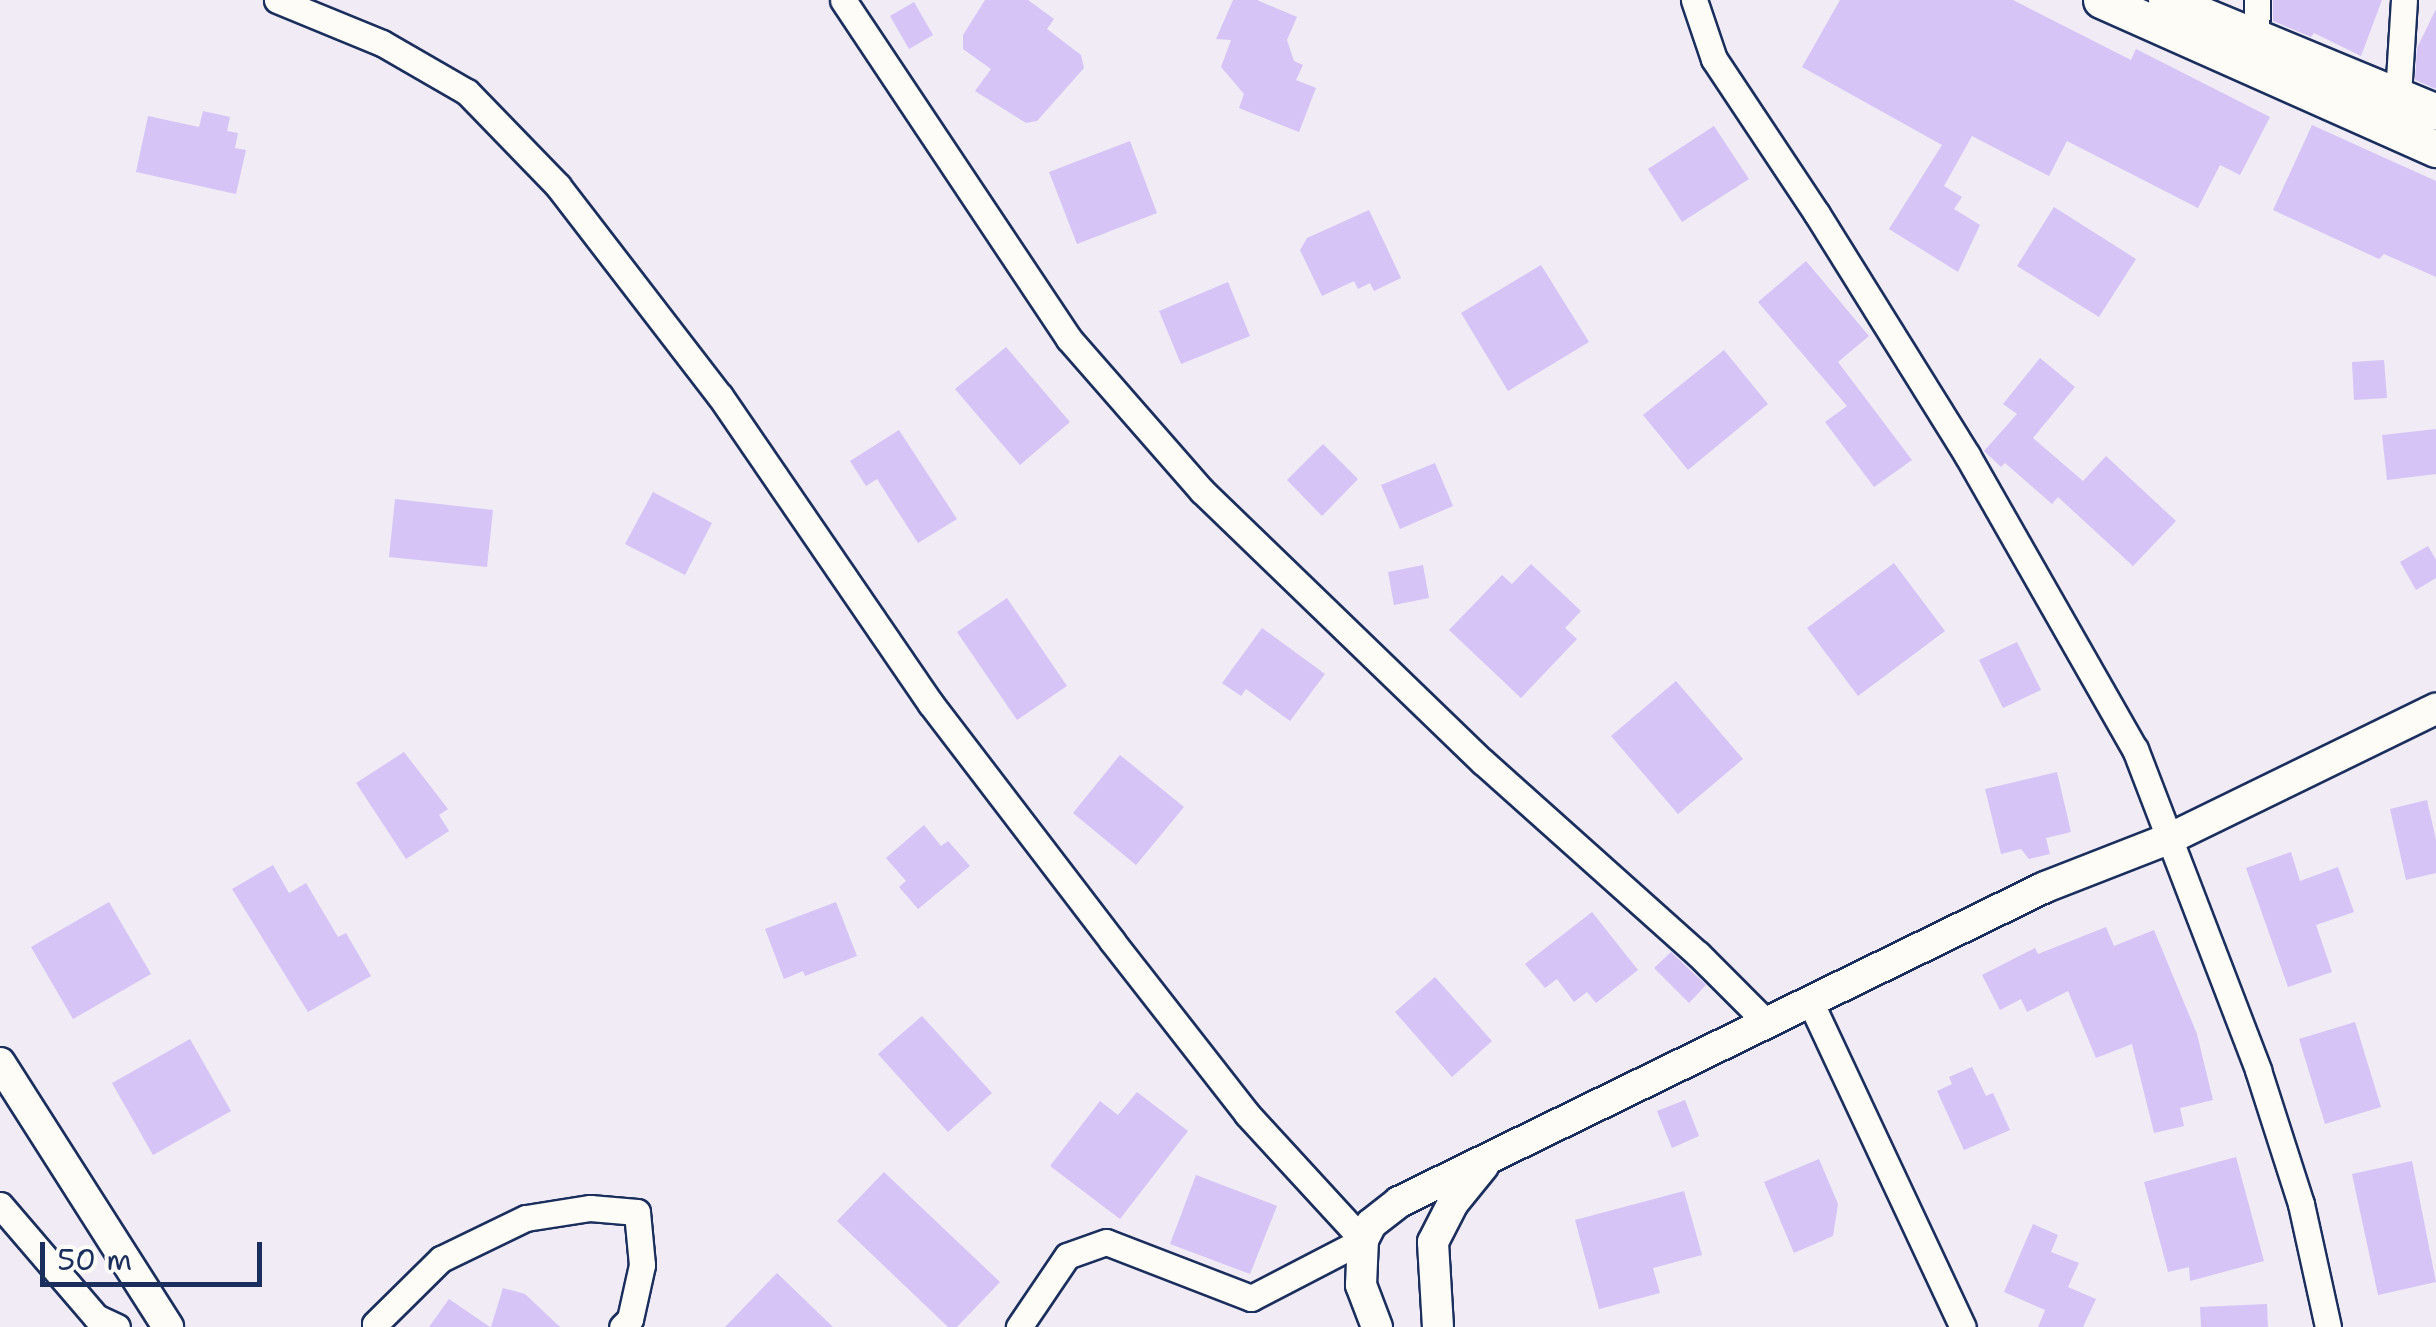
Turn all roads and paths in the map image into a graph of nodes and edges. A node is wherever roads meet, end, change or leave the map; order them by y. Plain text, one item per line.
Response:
1 (277, 0) edge
2 (843, 0) edge
3 (1694, 0) edge
4 (2100, 0) edge
5 (2166, 0) edge
6 (2257, 0) edge
7 (2404, 0) edge
8 (2256, 40) junction
9 (2398, 95) junction
10 (2436, 112) edge
11 (2436, 148) edge
12 (2436, 710) edge
13 (2171, 838) junction
14 (1810, 1000) junction
15 (1765, 1021) junction
16 (0, 1063) edge
17 (1488, 1160) junction
18 (0, 1205) edge
19 (1363, 1240) junction
20 (117, 1327) edge
21 (168, 1327) edge
22 (378, 1327) edge
23 (622, 1327) edge
24 (1018, 1327) edge
25 (1377, 1327) edge
26 (1438, 1327) edge
27 (1963, 1327) edge
28 (2328, 1327) edge

1 - 19 street
2 - 15 street
3 - 13 street
4 - 11 main road
5 - 8 main road
6 - 8 street
7 - 9 street
8 - 9 main road
9 - 10 main road
12 - 13 street
13 - 14 street
13 - 28 street
14 - 15 street
14 - 27 street
15 - 17 street
16 - 21 street
17 - 19 street
17 - 26 street
18 - 20 street
19 - 24 street
19 - 25 street
22 - 23 street

